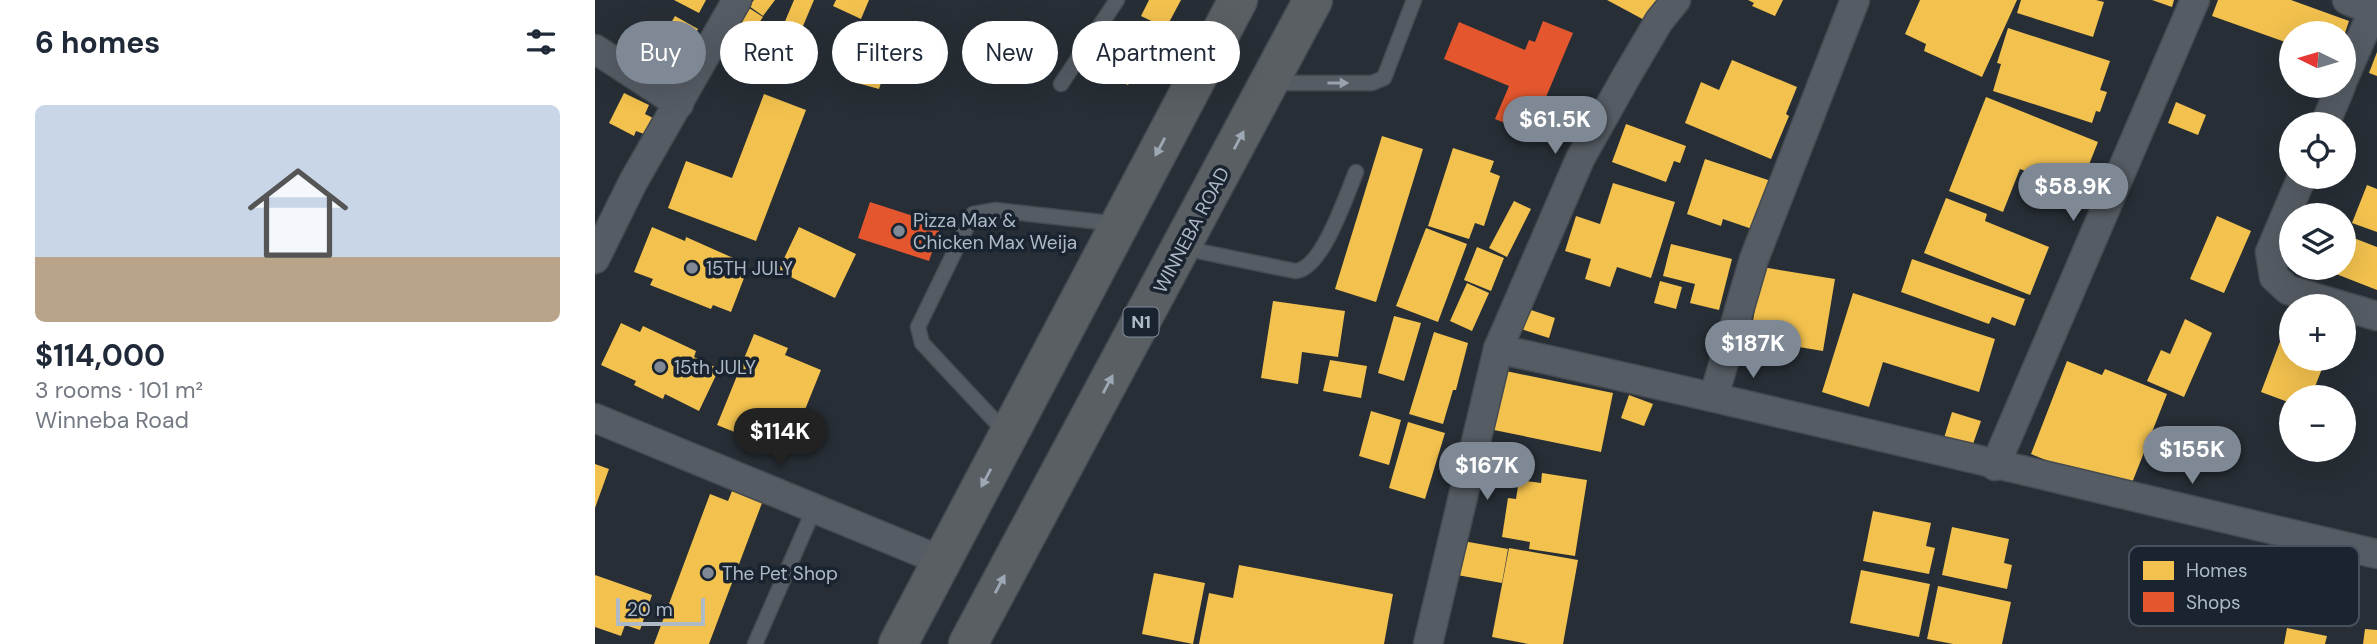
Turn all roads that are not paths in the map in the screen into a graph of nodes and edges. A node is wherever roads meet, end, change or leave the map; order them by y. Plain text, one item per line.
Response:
1 (737, 0) edge
2 (1117, 0) edge
3 (1238, 0) edge
4 (1313, 0) edge
5 (1414, 0) edge
6 (1676, 0) edge
7 (1855, 0) edge
8 (2195, 0) edge
9 (2347, 0) edge
10 (2375, 11) edge
11 (595, 49) edge
12 (2356, 52) edge
13 (1270, 83) junction
14 (1061, 84) dead end
15 (680, 104) junction
16 (1356, 172) dead end
17 (2297, 189) edge
18 (1119, 224) junction
19 (1181, 248) junction
20 (595, 259) edge
21 (2377, 316) edge
22 (1498, 349) junction
23 (1714, 396) junction
24 (595, 418) edge
25 (1008, 435) junction
26 (1995, 466) junction
27 (814, 509) junction
28 (2342, 546) edge
29 (2359, 550) edge
30 (2377, 554) edge
31 (942, 561) junction
32 (755, 644) edge
33 (898, 644) edge
34 (968, 644) edge
35 (1428, 644) edge

1 - 15 street
2 - 14 lane
3 -> 18 highway
4 - 13 highway, WINNEBA ROAD / N1
13 -> 5 lane
6 - 22 street
7 - 23 street
8 - 26 street
9 - 10 street
10 - 12 street
11 - 15 street
19 -> 13 highway, WINNEBA ROAD / N1
15 - 20 street
16 - 19 lane
17 - 21 street
18 - 25 highway
18 - 25 lane
34 -> 19 highway, WINNEBA ROAD / N1
22 - 23 street
22 - 35 street
23 - 26 street
24 - 27 street
25 -> 31 highway
26 - 28 street
27 - 31 street
27 - 32 lane
29 - 30 street
31 - 33 highway

